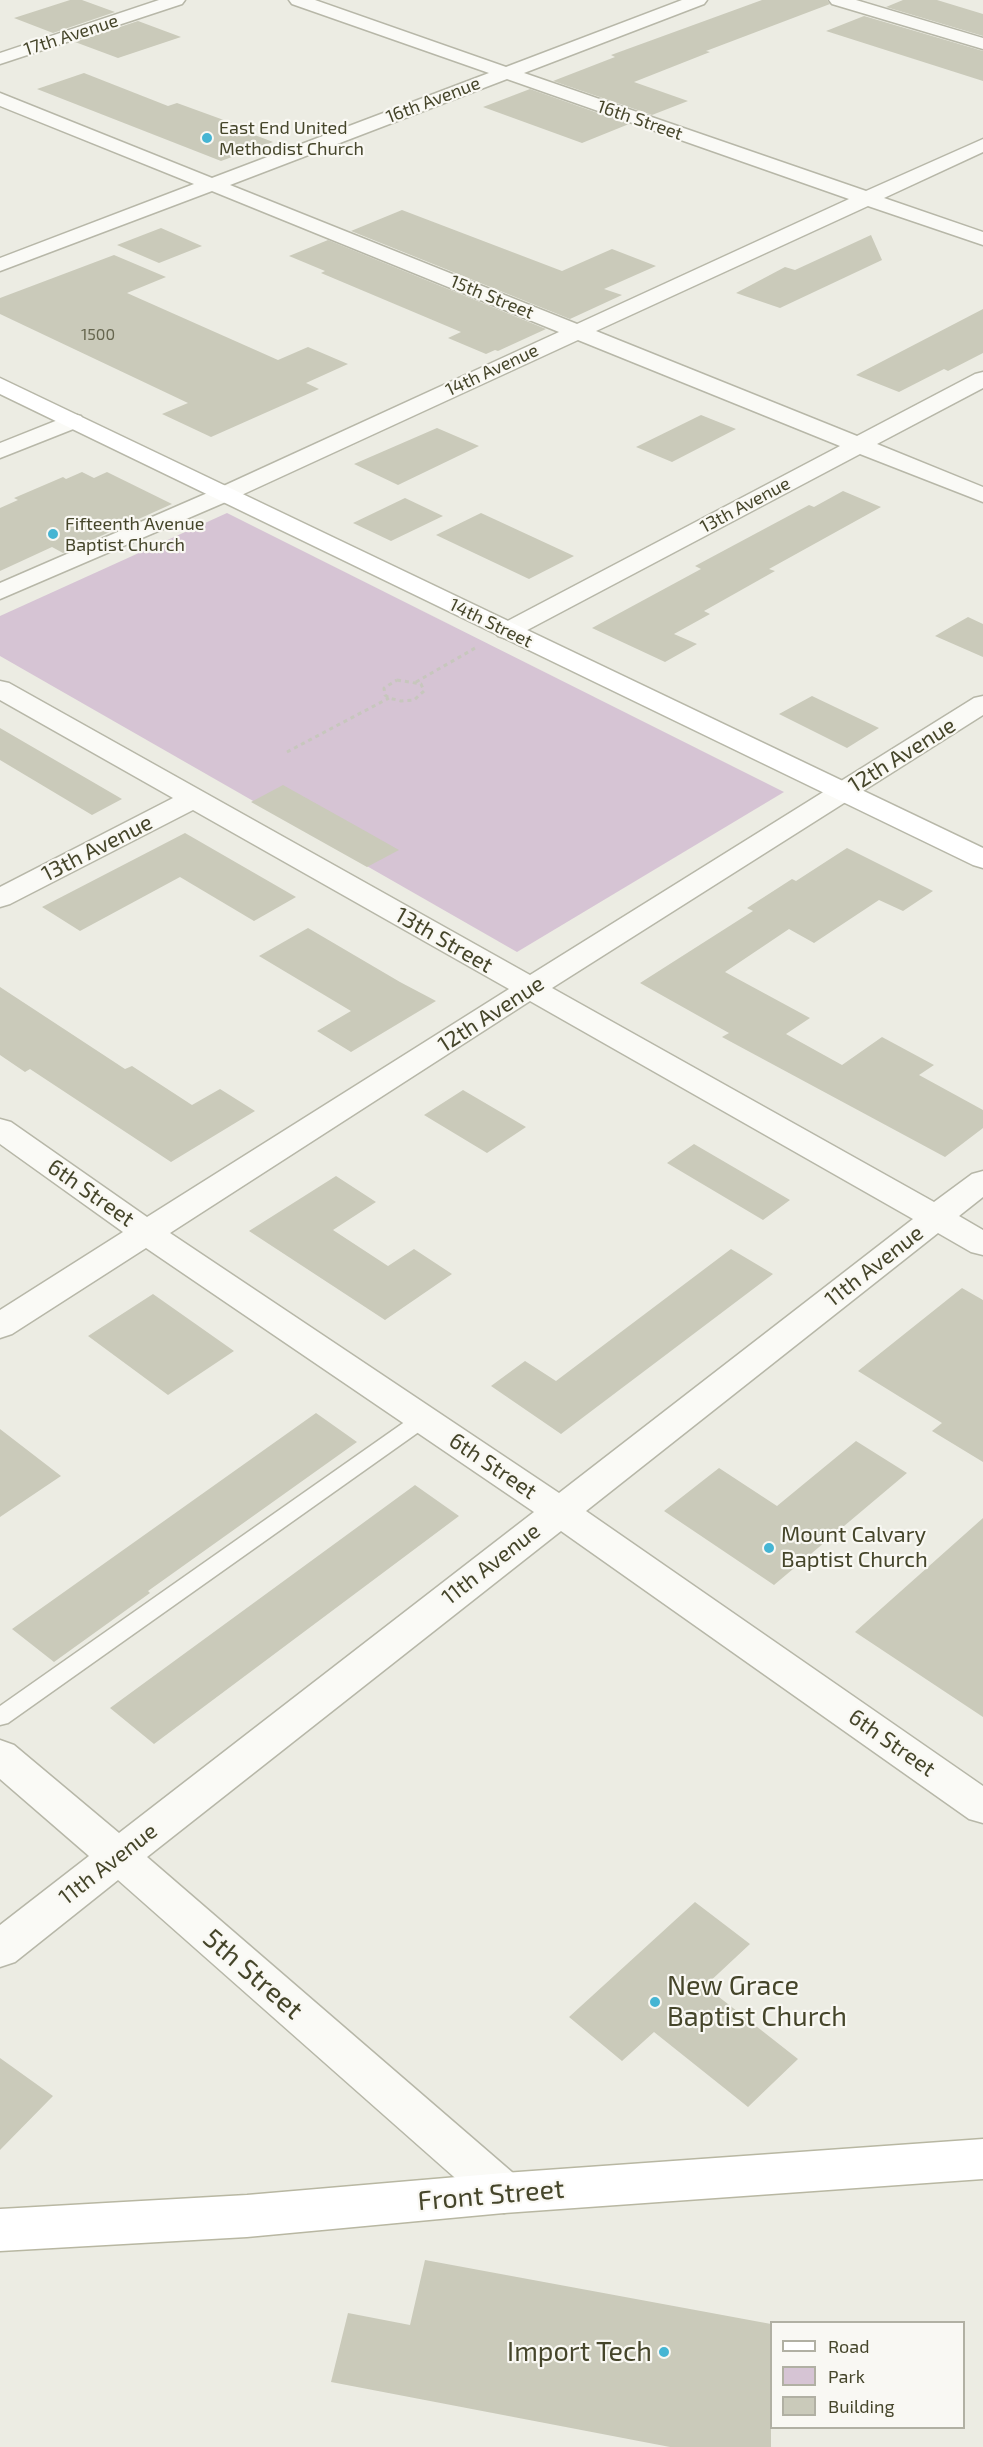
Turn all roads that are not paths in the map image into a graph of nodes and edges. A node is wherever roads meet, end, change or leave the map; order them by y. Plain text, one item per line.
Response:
1 (176, 0) edge
2 (298, 0) edge
3 (698, 0) edge
4 (838, 0) edge
5 (983, 44) edge
6 (0, 59) edge
7 (506, 73) junction
8 (0, 99) edge
9 (983, 145) edge
10 (211, 184) junction
11 (864, 198) junction
12 (983, 239) edge
13 (0, 266) edge
14 (576, 331) junction
15 (983, 379) edge
16 (0, 386) edge
17 (73, 421) junction
18 (858, 445) junction
19 (0, 451) edge
20 (227, 493) junction
21 (983, 495) edge
22 (0, 592) edge
23 (507, 631) junction
24 (0, 690) edge
25 (983, 704) edge
26 (842, 792) junction
27 (195, 798) junction
28 (983, 859) edge
29 (0, 898) edge
30 (529, 989) junction
31 (0, 1129) edge
32 (983, 1181) edge
33 (936, 1217) junction
34 (148, 1234) junction
35 (983, 1244) edge
36 (0, 1326) edge
37 (423, 1419) junction
38 (559, 1511) junction
39 (0, 1718) edge
40 (0, 1756) edge
41 (983, 1807) edge
42 (119, 1857) junction
43 (0, 1949) edge
44 (983, 2159) edge
45 (504, 2193) junction
46 (0, 2230) edge

1 - 6 street, 17th Avenue
2 - 7 street, 16th Street
3 - 7 street, 16th Avenue
4 - 5 street
7 - 10 street, 16th Avenue
7 - 11 street, 16th Street
8 - 10 street, 15th Street
9 - 11 street, 14th Avenue
10 - 13 street, 16th Avenue
10 - 14 street, 15th Street
11 - 12 street, 16th Street
11 - 14 street, 14th Avenue
14 - 18 street, 15th Street
14 - 20 street, 14th Avenue
15 - 18 street, 13th Avenue
16 - 17 main road, 14th Street
17 - 19 street
17 - 20 main road, 14th Street
18 - 21 street, 15th Street
18 - 23 street, 13th Avenue
20 - 22 street, 14th Avenue
20 - 23 main road, 14th Street
23 - 26 main road, 14th Street
24 - 27 street, 13th Street
25 - 26 street, 12th Avenue
26 - 28 main road, 14th Street
26 - 30 street, 12th Avenue
27 - 29 street, 13th Avenue
27 - 30 street, 13th Street
30 - 33 street, 13th Street
30 - 34 street, 12th Avenue
31 - 34 street, 6th Street
32 - 33 street, 11th Avenue
33 - 35 street, 13th Street
33 - 38 street, 11th Avenue
34 - 36 street, 12th Avenue
34 - 37 street, 6th Street
37 - 38 street, 6th Street
37 - 39 lane
38 - 41 street, 6th Street
38 - 42 street, 11th Avenue
40 - 42 street, 5th Street
42 - 43 street, 11th Avenue
42 - 45 street, 5th Street
44 - 45 main road, Front Street
45 - 46 main road, Front Street

